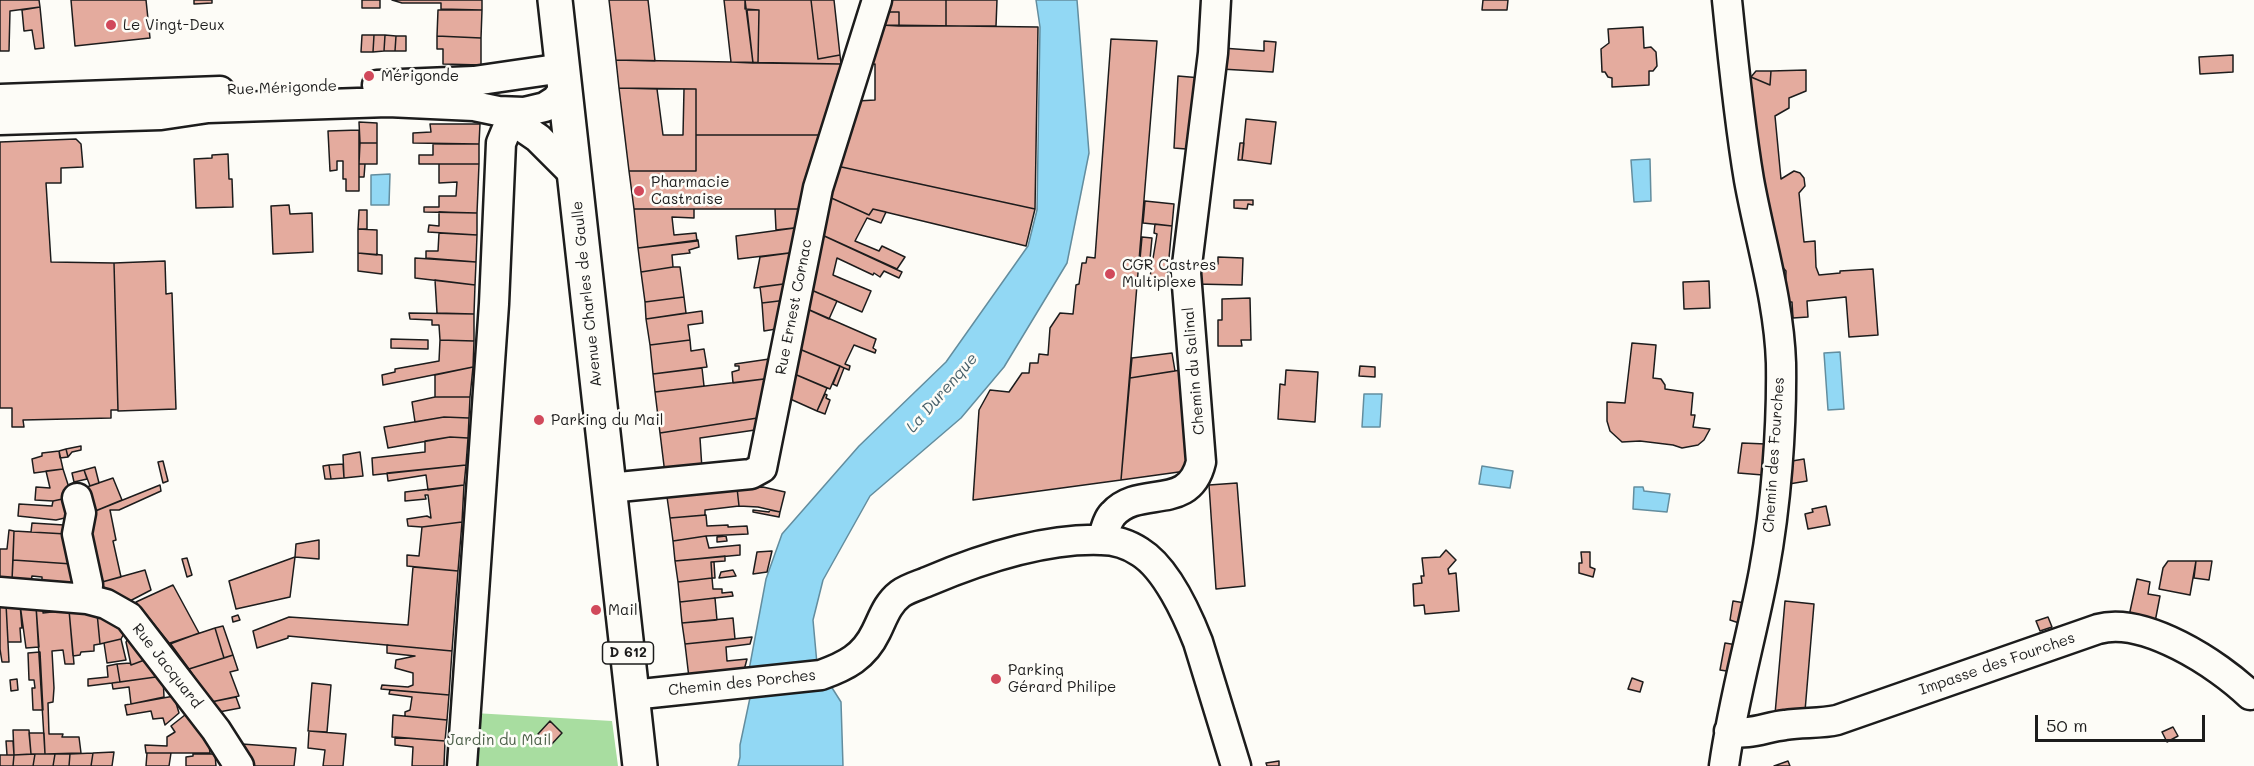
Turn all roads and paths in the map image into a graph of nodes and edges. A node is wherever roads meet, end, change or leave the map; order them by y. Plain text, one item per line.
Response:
1 (555, 0) edge
2 (877, 0) edge
3 (1216, 0) edge
4 (1727, 0) edge
5 (564, 78) junction
6 (0, 99) edge
7 (512, 114) junction
8 (0, 120) edge
9 (573, 174) junction
10 (609, 488) junction
11 (77, 498) dead end
12 (1102, 540) junction
13 (0, 592) edge
14 (87, 599) junction
15 (632, 695) junction
16 (2250, 695) dead end
17 (1729, 731) junction
18 (1235, 763) edge
19 (239, 766) edge
20 (462, 766) edge
21 (640, 766) edge
22 (1724, 766) edge

1 - 5 main road, Avenue Charles de Gaulle / D 612
2 - 10 street, Rue Ernest Cornac
3 - 12 street, Chemin du Salinal
4 - 17 street, Chemin des Fourches
5 - 6 street, Rue Mérigonde
5 - 7 street
5 - 9 main road, Avenue Charles de Gaulle / D 612
7 - 8 street, Rue Mérigonde
7 - 9 street
7 - 20 street
9 - 10 main road, Avenue Charles de Gaulle / D 612
10 - 15 main road, Avenue Charles de Gaulle / D 612
11 - 14 street
12 - 15 street, Chemin des Porches
12 - 18 street, Chemin des Porches
13 - 14 street, Rue Jacquard
14 - 19 street, Rue Jacquard
15 - 21 main road, Avenue Charles de Gaulle / D 612
16 - 17 street, Impasse des Fourches
17 - 22 street, Chemin des Fourches

